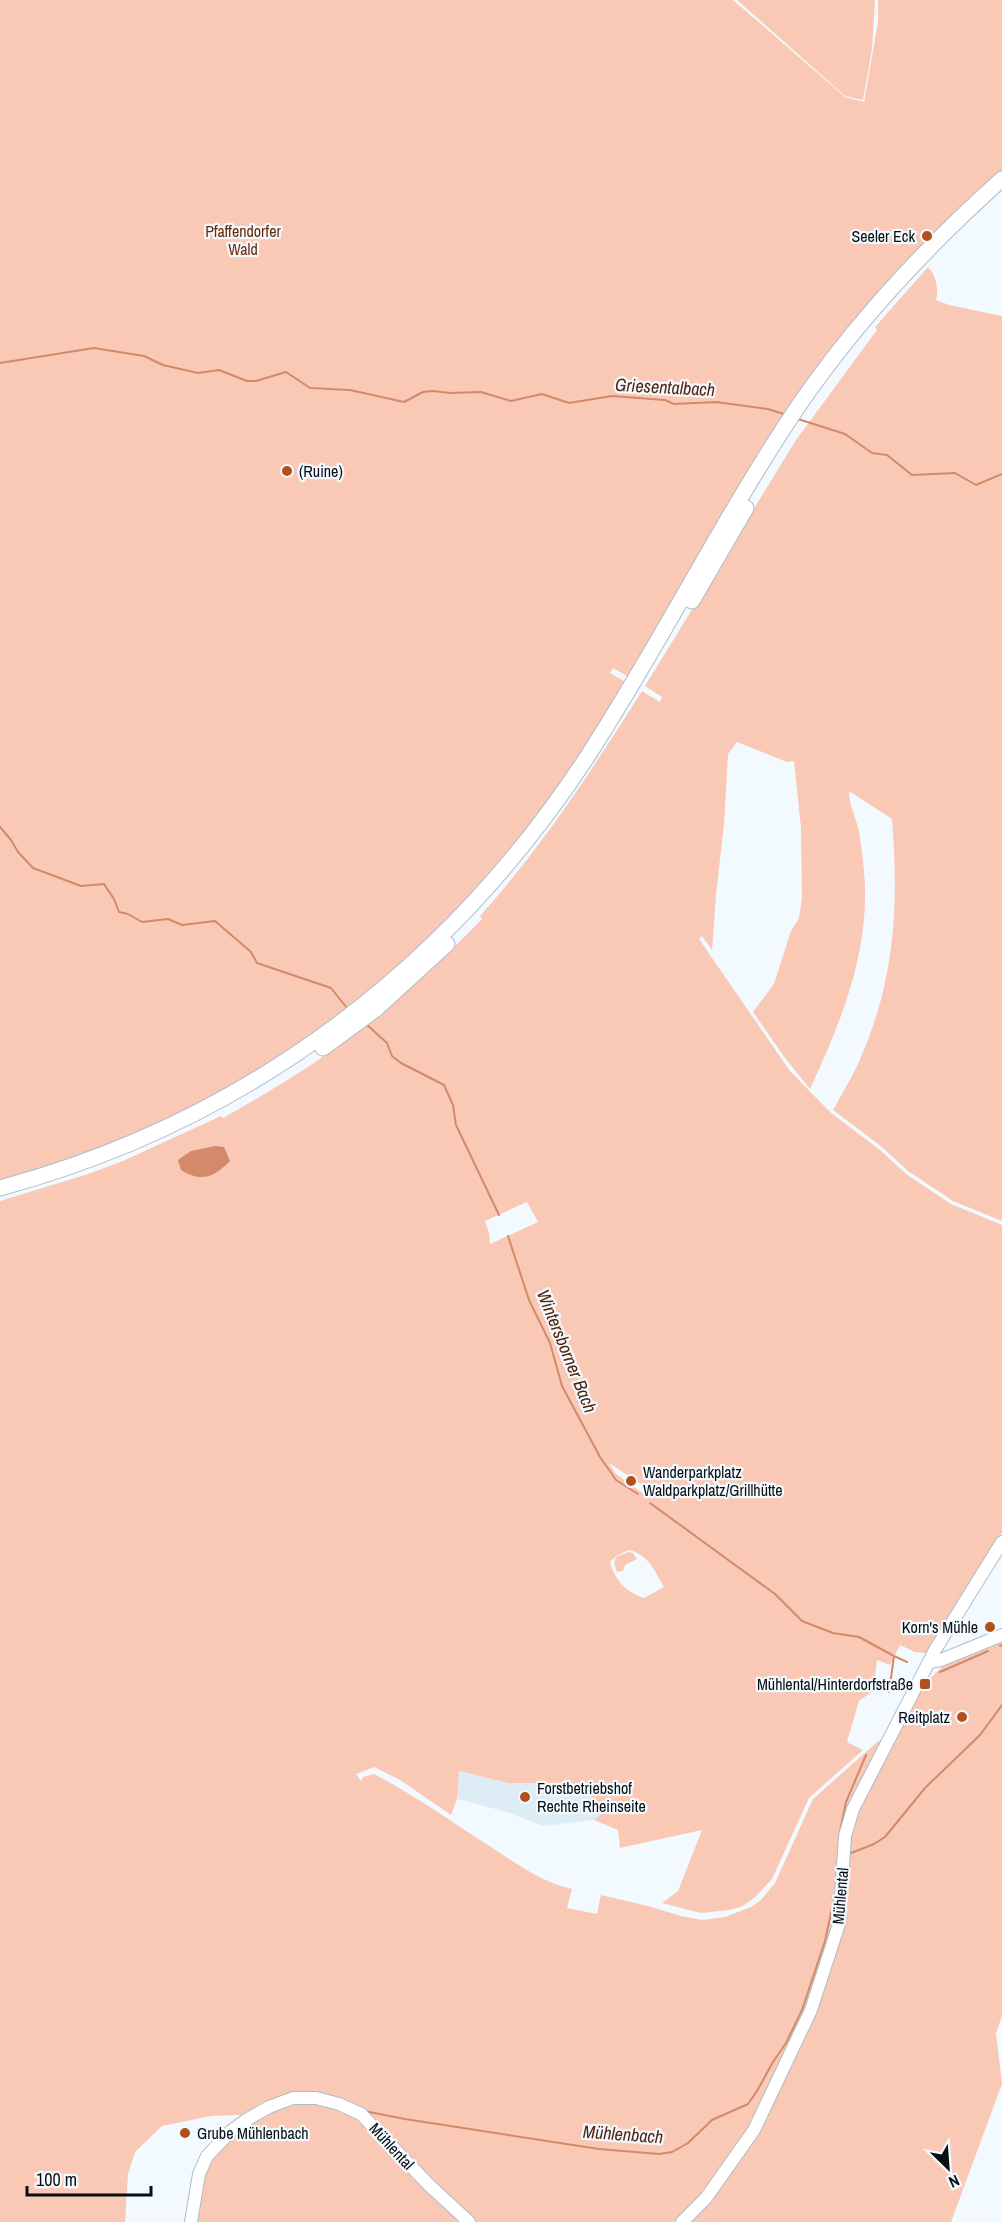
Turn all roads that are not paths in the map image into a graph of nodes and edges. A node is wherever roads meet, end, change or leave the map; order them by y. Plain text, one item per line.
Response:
1 (1002, 179) edge
2 (1002, 192) edge
3 (863, 328) junction
4 (224, 1105) junction
5 (0, 1188) edge
6 (0, 1199) edge
7 (1002, 1542) edge
8 (1002, 1635) edge
9 (929, 1662) junction
10 (191, 2222) edge
11 (469, 2222) edge
12 (682, 2222) edge

1 - 3 highway
2 - 3 highway
3 - 4 highway
4 - 5 highway
4 - 6 highway
7 - 9 street, Mühlental
8 - 9 street
9 - 12 street, Mühlental
10 - 11 street, Mühlental

